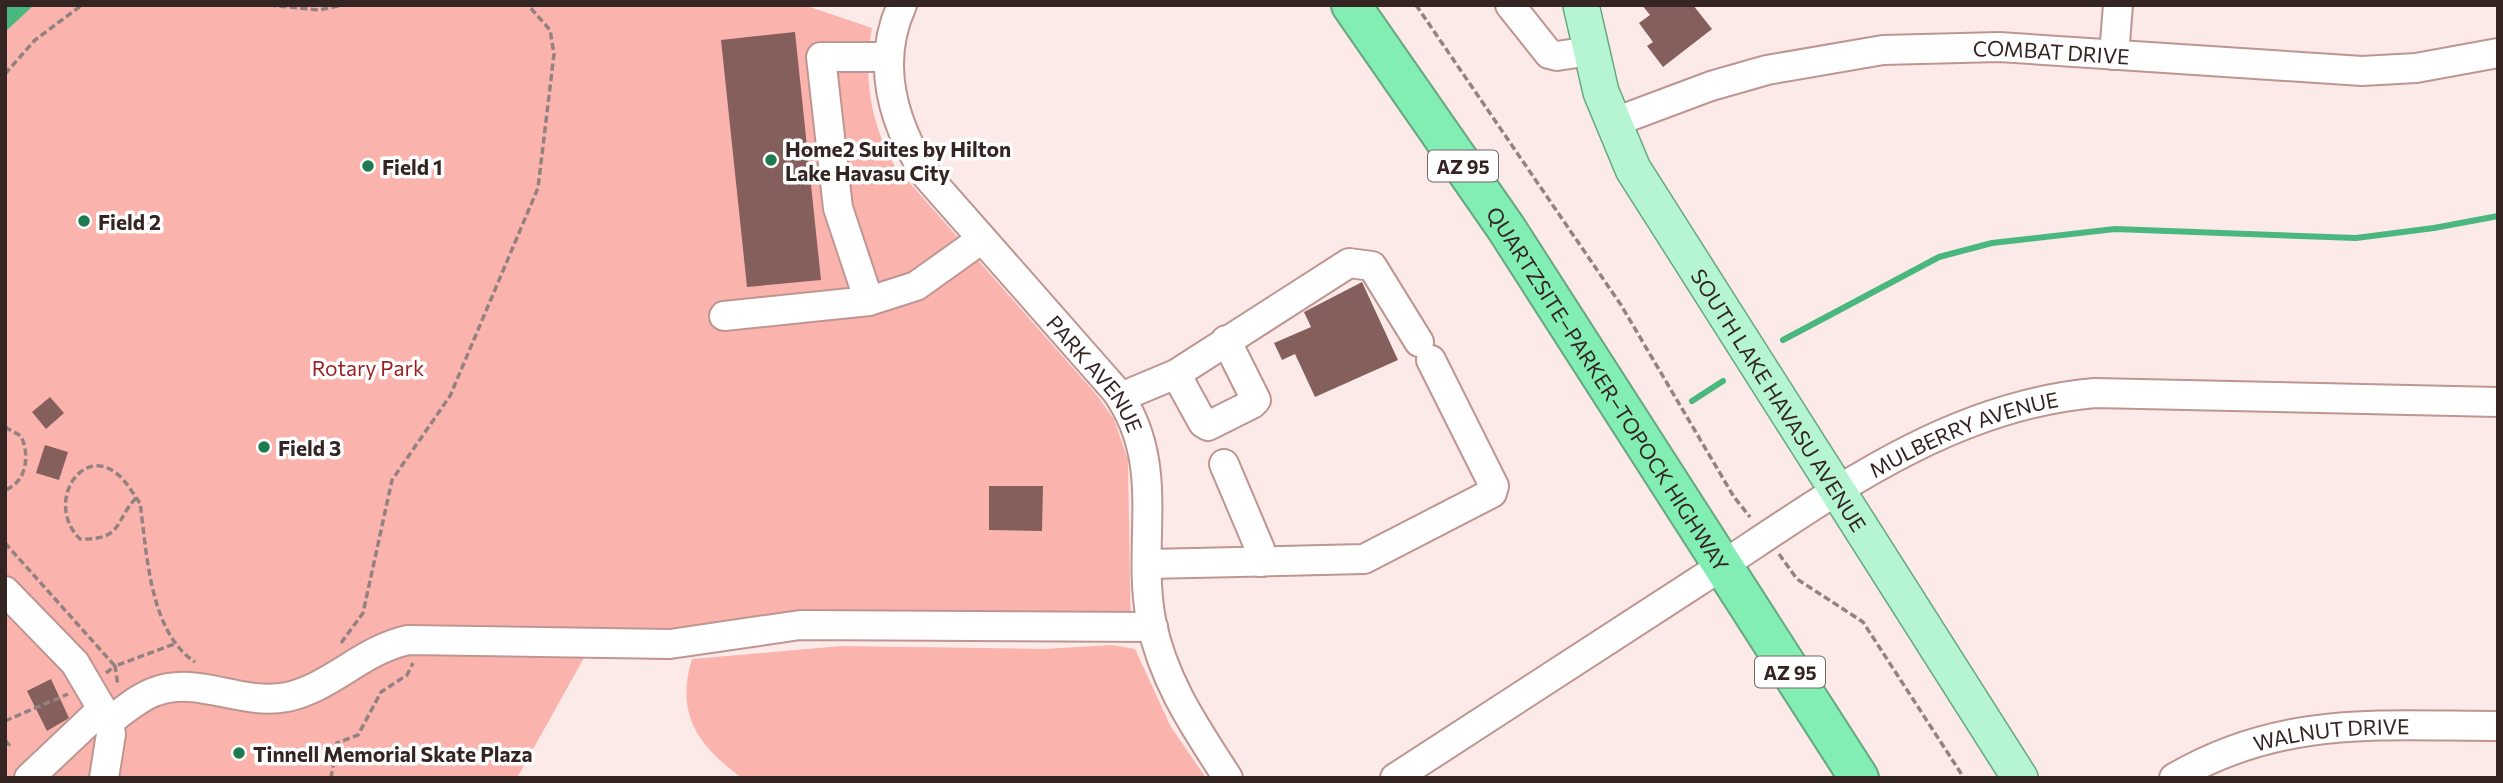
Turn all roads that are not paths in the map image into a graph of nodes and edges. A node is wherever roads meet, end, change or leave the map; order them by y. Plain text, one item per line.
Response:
1 (902, 5) edge
2 (1351, 5) edge
3 (1510, 5) edge
4 (1581, 5) edge
5 (2118, 5) edge
6 (1590, 51) junction
7 (2498, 53) edge
8 (2114, 55) junction
9 (889, 57) junction
10 (1612, 123) junction
11 (982, 239) junction
12 (869, 300) junction
13 (724, 316) dead end
14 (1226, 340) junction
15 (1175, 374) junction
16 (1121, 397) junction
17 (2498, 402) edge
18 (1224, 464) dead end
19 (1836, 491) junction
20 (1261, 562) junction
21 (1148, 564) junction
22 (1721, 566) junction
23 (5, 591) edge
24 (1153, 627) junction
25 (110, 707) junction
26 (2498, 726) edge
27 (29, 778) edge
28 (104, 778) edge
29 (1228, 778) edge
30 (1395, 778) edge
31 (1859, 778) edge
32 (2020, 778) edge
33 (2174, 778) edge

1 - 9 street, PARK AVENUE
2 - 22 highway, QUARTZSITE–PARKER–TOPOCK HIGHWAY / AZ 95
3 - 6 street
4 - 6 main road, SOUTH LAKE HAVASU AVENUE
5 - 8 street
6 - 10 main road, SOUTH LAKE HAVASU AVENUE
7 - 8 street, COMBAT DRIVE
8 - 10 street, COMBAT DRIVE
9 - 11 street, PARK AVENUE
9 - 12 street
10 - 19 main road, SOUTH LAKE HAVASU AVENUE
11 - 12 street
11 - 16 street, PARK AVENUE
12 - 13 street
14 - 15 street
14 - 15 street
14 - 20 street
15 - 16 street
16 - 21 street, PARK AVENUE
17 - 19 street, MULBERRY AVENUE
18 - 20 street
19 - 22 street, MULBERRY AVENUE
19 - 32 main road, SOUTH LAKE HAVASU AVENUE
20 - 21 street
21 - 24 street, PARK AVENUE
22 - 30 street, MULBERRY AVENUE
22 - 31 highway, QUARTZSITE–PARKER–TOPOCK HIGHWAY / AZ 95
23 - 25 street
24 - 25 street
24 - 29 street, PARK AVENUE
25 - 27 street
25 - 28 street
26 - 33 street, WALNUT DRIVE

